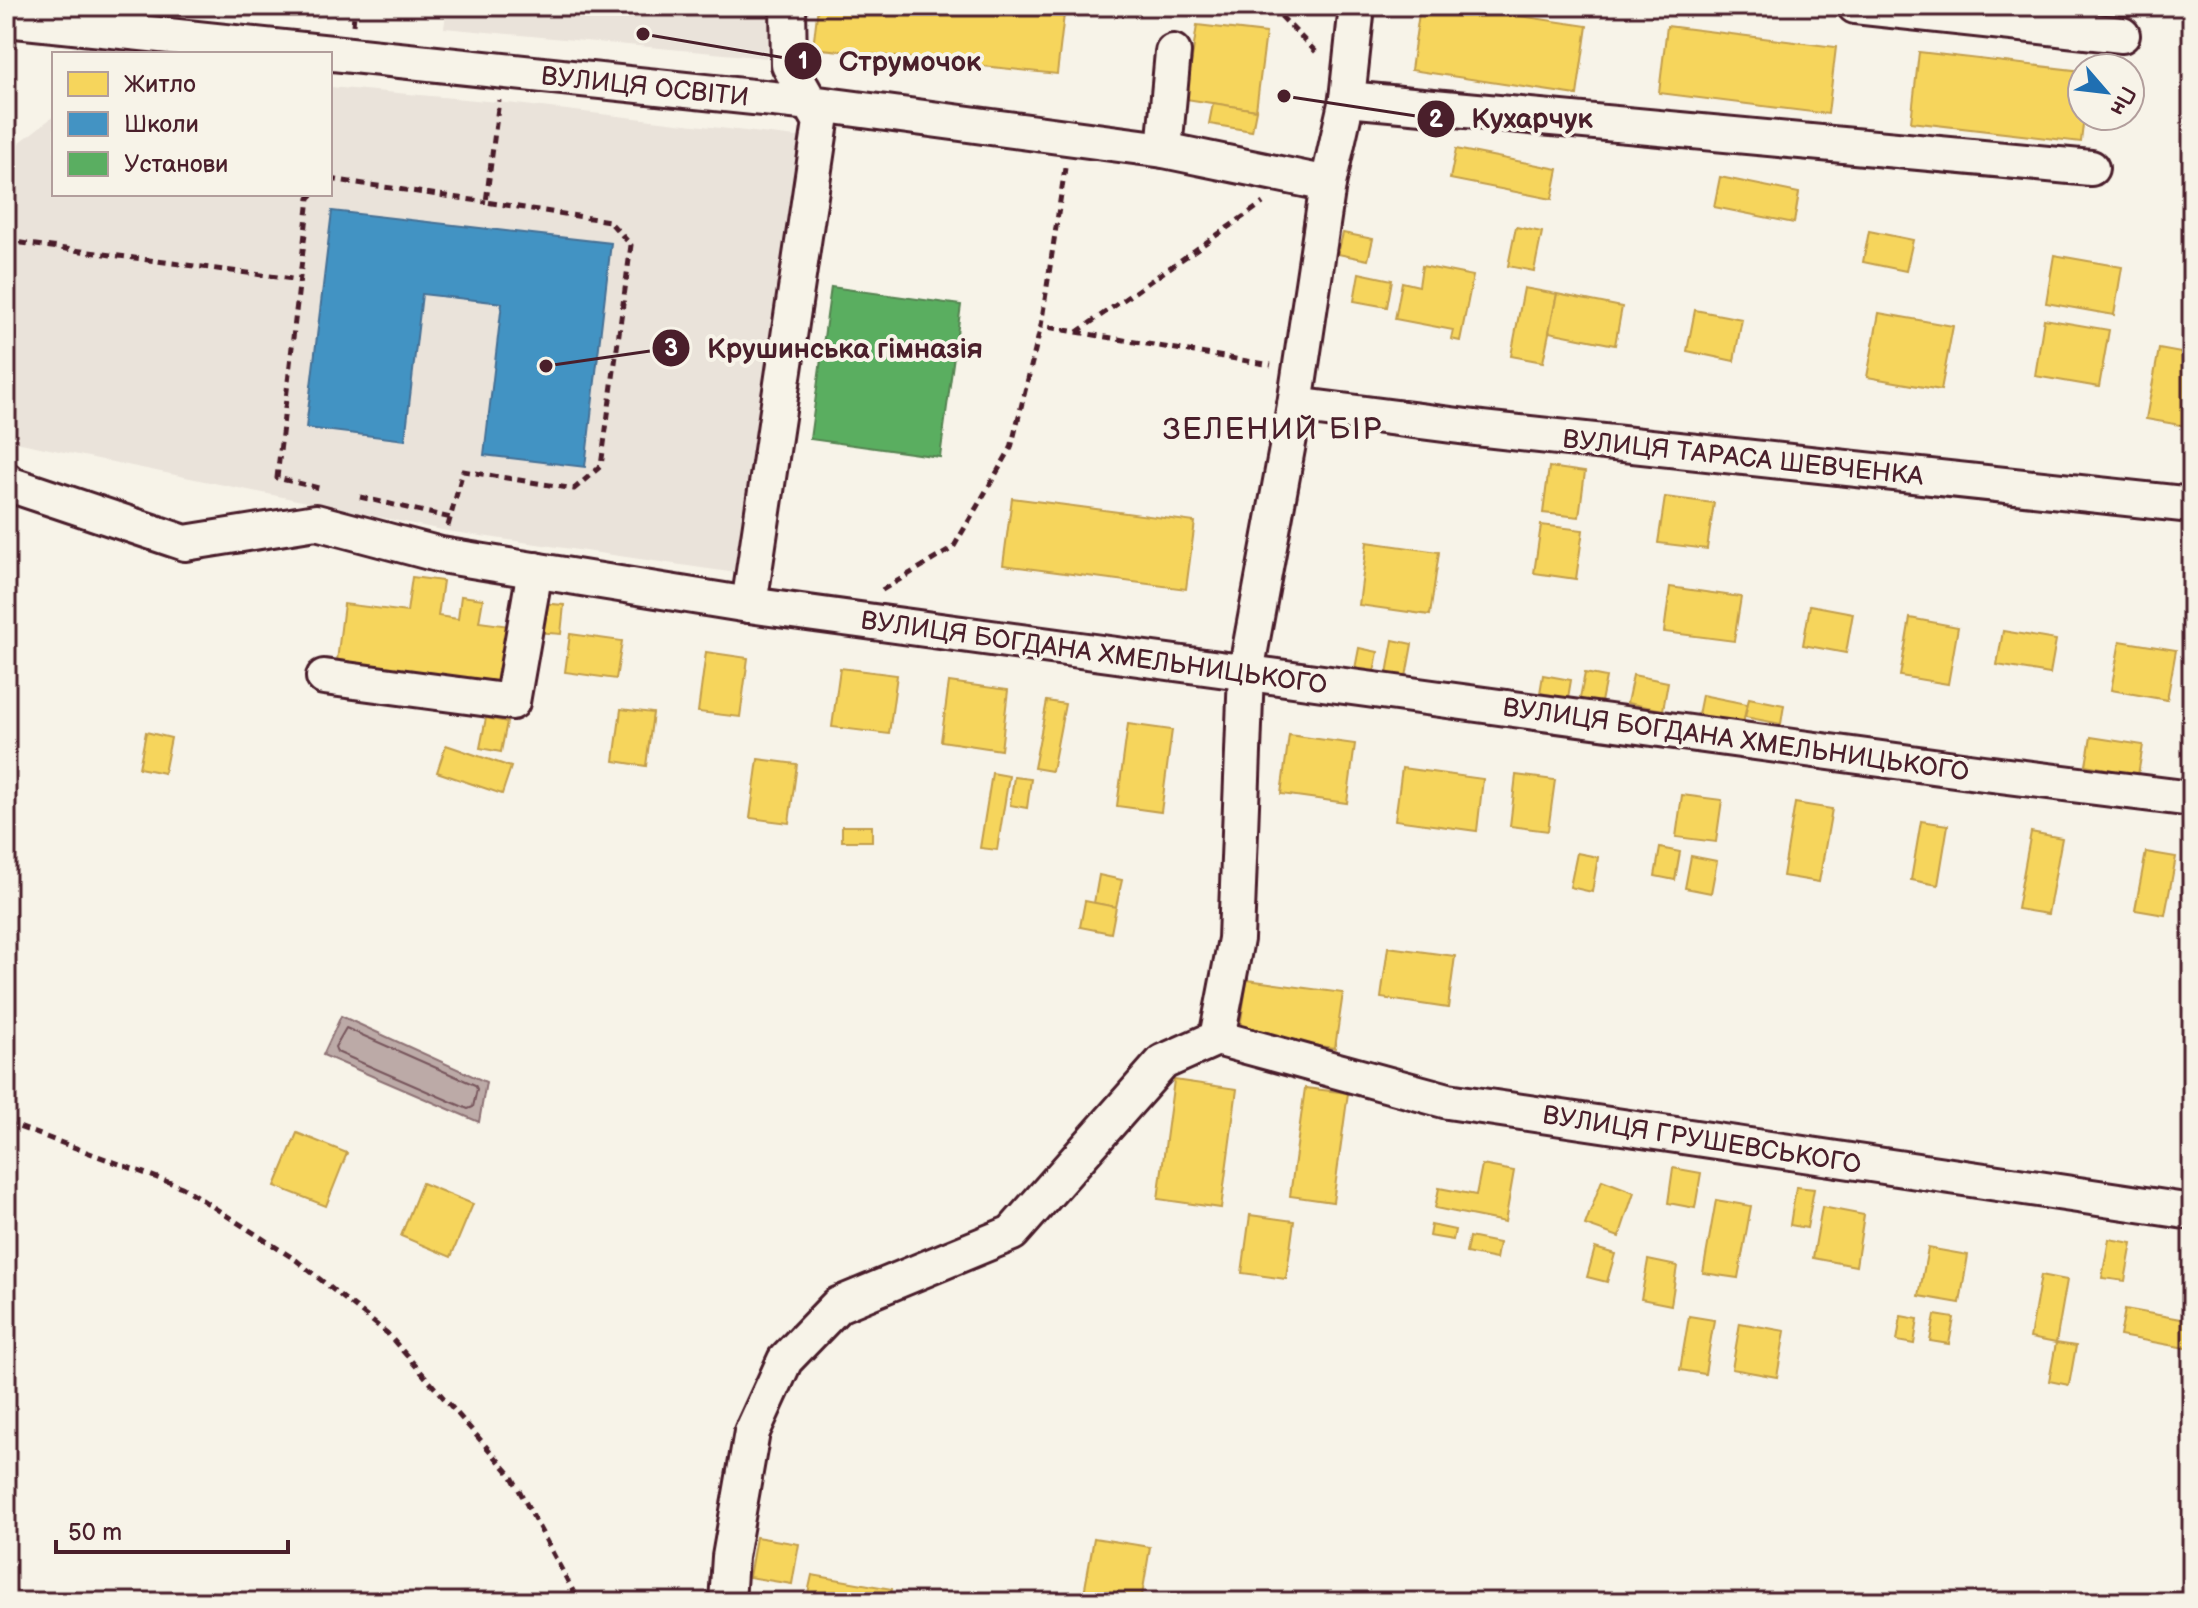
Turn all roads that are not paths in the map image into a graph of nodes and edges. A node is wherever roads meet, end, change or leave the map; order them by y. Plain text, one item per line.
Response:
1 (788, 6) edge
2 (1357, 6) edge
3 (1855, 6) edge
4 (6, 19) edge
5 (2122, 35) dead end
6 (321, 52) edge
7 (1173, 52) dead end
8 (332, 53) edge
9 (1348, 92) junction
10 (811, 103) junction
11 (1164, 150) junction
12 (2091, 168) dead end
13 (1313, 181) junction
14 (1295, 405) junction
15 (7, 482) edge
16 (2192, 505) edge
17 (535, 570) junction
18 (749, 605) junction
19 (1246, 672) junction
20 (324, 677) dead end
21 (2192, 799) edge
22 (1217, 1038) junction
23 (2192, 1212) edge
24 (727, 1602) edge

1 - 10 street
2 - 9 street
3 - 5 street
4 - 6 street, ВУЛИЦЯ ОСВІТИ
7 - 11 street
8 - 10 street, ВУЛИЦЯ ОСВІТИ
9 - 12 street
9 - 13 street
10 - 11 street, ВУЛИЦЯ ОСВІТИ
10 - 18 street
11 - 13 street, ВУЛИЦЯ ОСВІТИ
13 - 14 street
14 - 16 street, ВУЛИЦЯ ТАРАСА ШЕВЧЕНКА
14 - 19 street
15 - 17 street, ВУЛИЦЯ БОГДАНА ХМЕЛЬНИЦЬКОГО
17 - 18 street, ВУЛИЦЯ БОГДАНА ХМЕЛЬНИЦЬКОГО
17 - 20 street
18 - 19 street, ВУЛИЦЯ БОГДАНА ХМЕЛЬНИЦЬКОГО
19 - 21 street, ВУЛИЦЯ БОГДАНА ХМЕЛЬНИЦЬКОГО
19 - 22 street
22 - 23 street, ВУЛИЦЯ ГРУШЕВСЬКОГО
22 - 24 street

